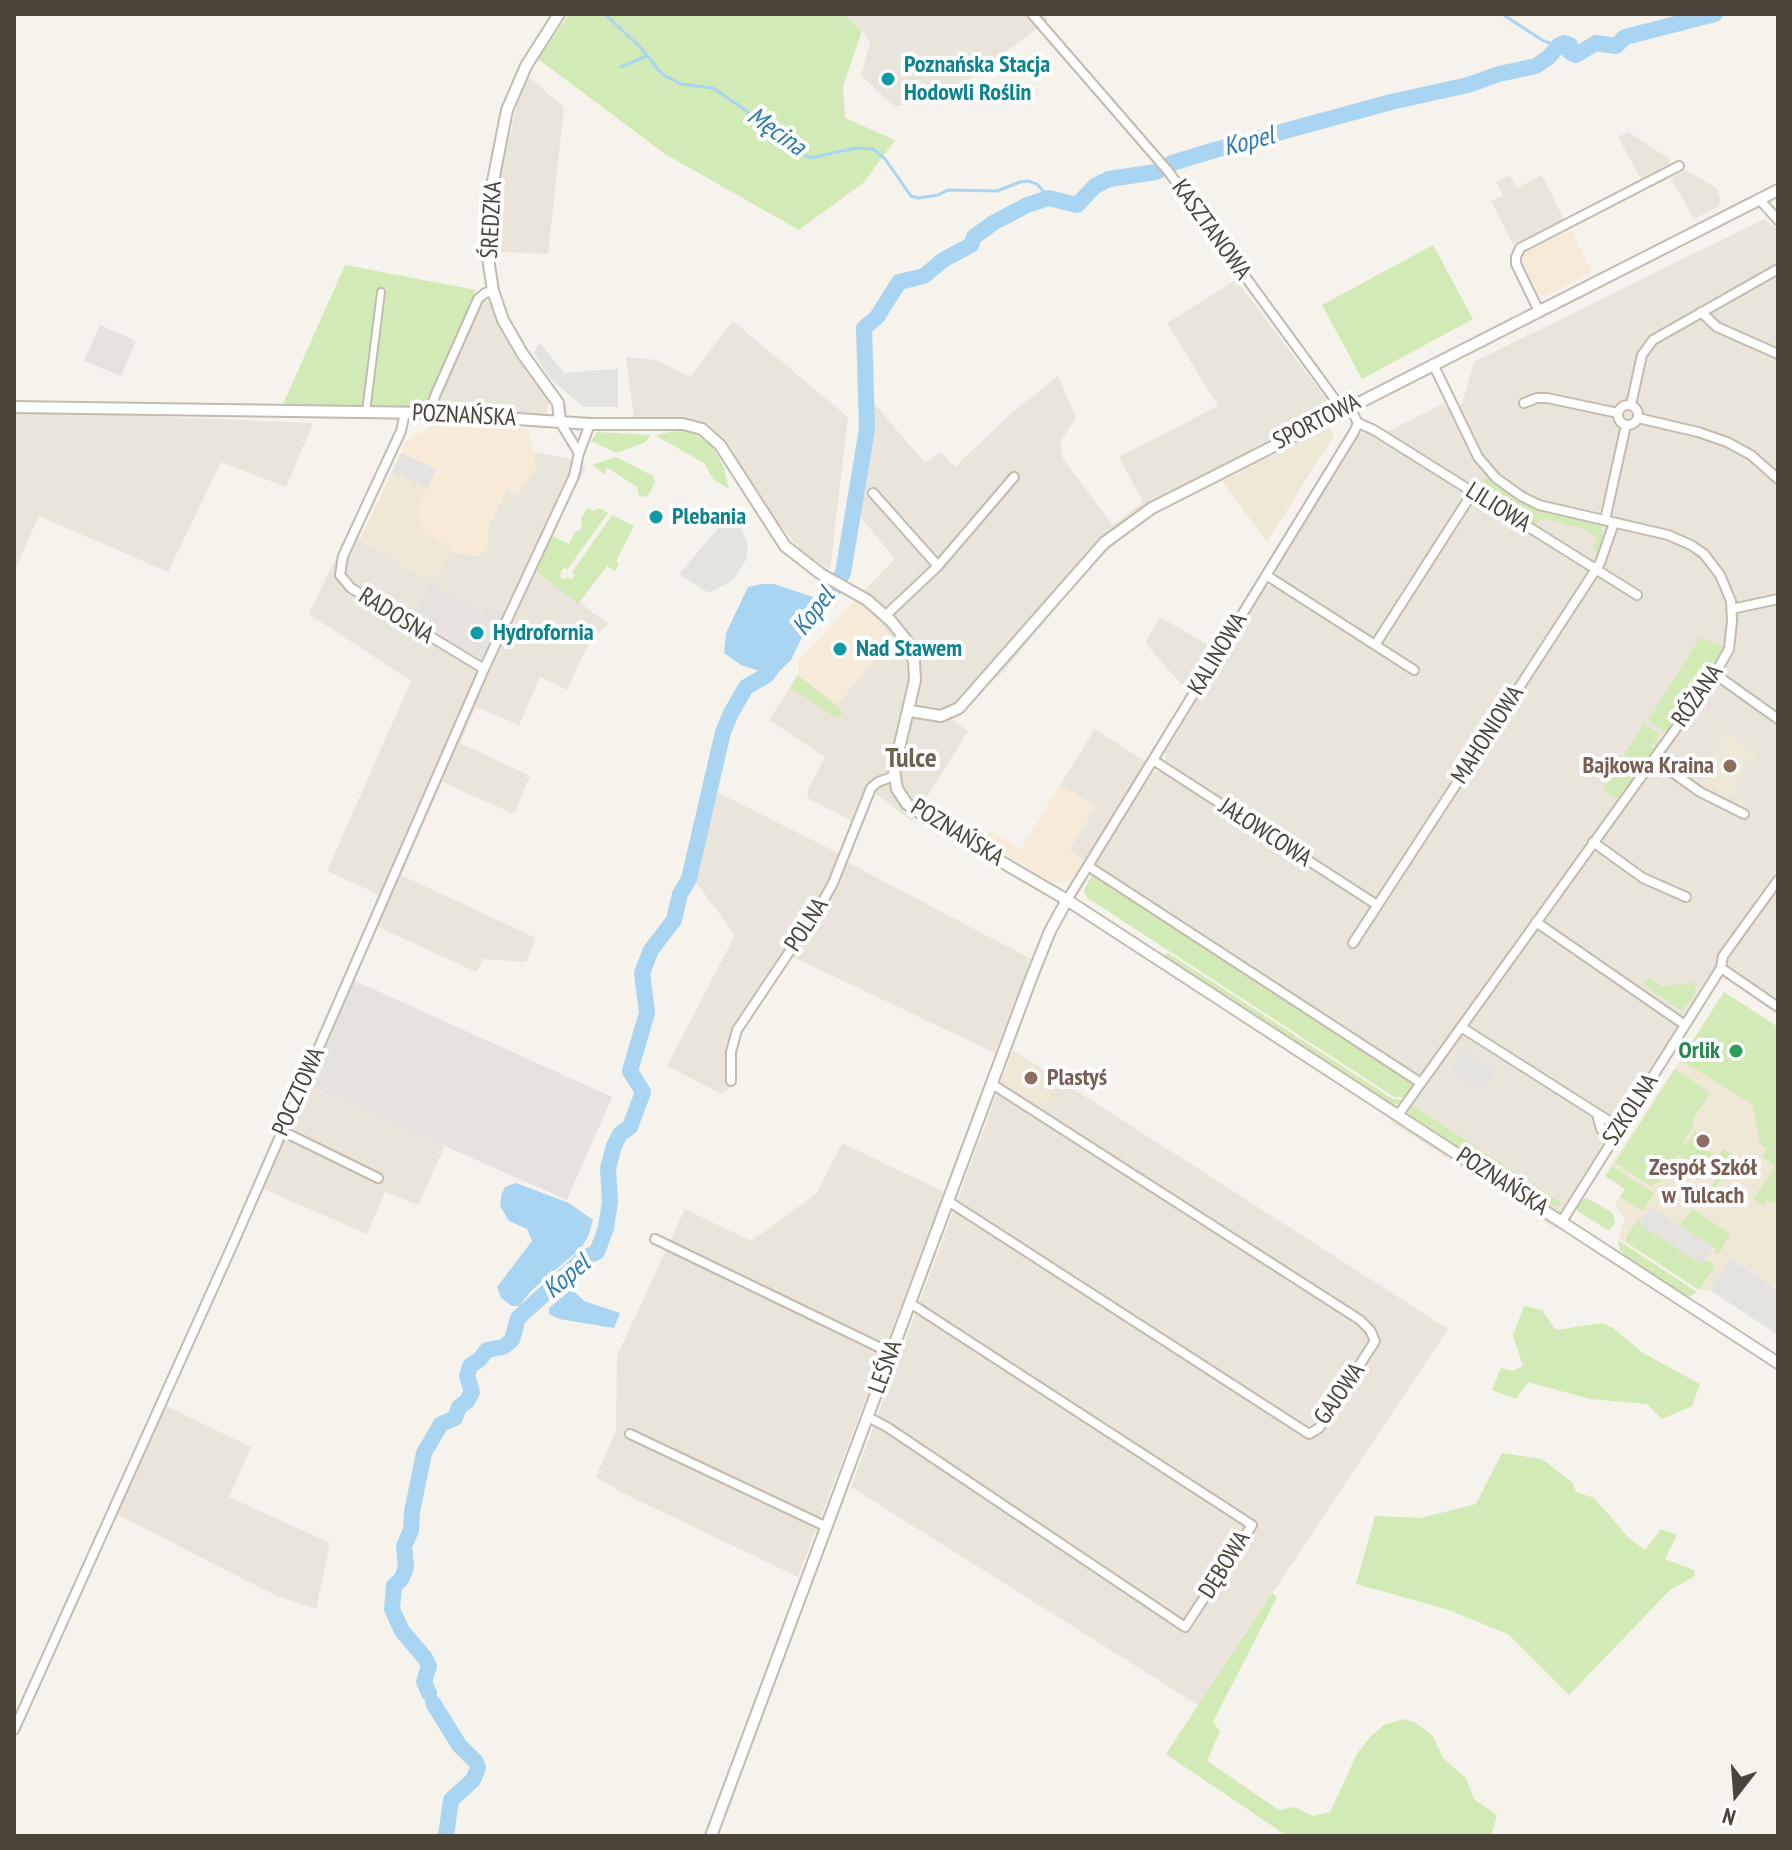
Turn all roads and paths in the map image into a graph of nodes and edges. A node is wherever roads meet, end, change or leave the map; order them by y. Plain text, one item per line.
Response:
1 (559, 14) edge
2 (1032, 14) edge
3 (1679, 166) dead end
4 (1778, 190) edge
5 (1759, 199) junction
6 (1778, 220) edge
7 (1778, 269) edge
8 (493, 291) junction
9 (381, 292) dead end
10 (1539, 311) junction
11 (1701, 312) junction
12 (1778, 354) edge
13 (1433, 364) junction
14 (1524, 403) dead end
15 (1631, 405) junction
16 (14, 407) edge
17 (1346, 408) junction
18 (366, 412) junction
19 (405, 412) junction
20 (430, 413) junction
21 (1618, 413) junction
22 (1638, 418) junction
23 (560, 422) junction
24 (1358, 423) junction
25 (590, 424) junction
26 (1626, 425) junction
27 (579, 453) junction
28 (1014, 477) dead end
29 (1778, 479) edge
30 (1473, 492) junction
31 (873, 493) dead end
32 (1609, 522) junction
33 (938, 566) junction
34 (1596, 569) junction
35 (1266, 575) junction
36 (1637, 595) dead end
37 (1778, 599) edge
38 (1732, 609) junction
39 (885, 616) junction
40 (1375, 645) junction
41 (484, 669) junction
42 (1414, 670) dead end
43 (1715, 674) junction
44 (910, 711) junction
45 (1778, 719) edge
46 (1654, 759) junction
47 (1153, 760) junction
48 (894, 776) junction
49 (1744, 814) dead end
50 (1593, 842) junction
51 (1088, 866) junction
52 (1776, 885) edge
53 (1686, 897) dead end
54 (1067, 900) junction
55 (1377, 905) junction
56 (1536, 922) junction
57 (1353, 943) dead end
58 (1721, 968) junction
59 (1778, 1007) edge
60 (1685, 1025) junction
61 (1461, 1027) junction
62 (731, 1081) dead end
63 (1421, 1083) junction
64 (992, 1084) junction
65 (1597, 1114) junction
66 (1398, 1115) junction
67 (1620, 1128) junction
68 (282, 1131) junction
69 (1612, 1139) junction
70 (378, 1178) dead end
71 (948, 1201) junction
72 (1562, 1221) junction
73 (655, 1239) dead end
74 (910, 1303) junction
75 (891, 1353) junction
76 (1778, 1363) edge
77 (868, 1417) junction
78 (630, 1434) dead end
79 (827, 1527) junction
80 (14, 1730) edge
81 (711, 1836) edge

1 - 8 street, ŚREDZKA
2 - 17 street, KASZTANOWA
3 - 10 street
4 - 5 street, SPORTOWA
5 - 6 street
5 - 10 street, SPORTOWA
7 - 11 street
8 - 20 street
8 - 23 street, ŚREDZKA
9 - 18 street
10 - 13 street, SPORTOWA
11 - 12 street
11 - 15 street
13 - 17 street, SPORTOWA
13 - 32 street, RÓŻANA
14 - 21 street
15 - 21 street
15 - 22 street
16 - 18 street, POZNAŃSKA
17 - 24 street
17 - 44 street, SPORTOWA
18 - 19 street, POZNAŃSKA
19 - 20 street, POZNAŃSKA
19 - 41 street, RADOSNA
20 - 23 street, POZNAŃSKA
21 - 26 street
22 - 26 street
22 - 29 street
23 - 25 street, POZNAŃSKA
23 - 27 street
24 - 30 street, LILIOWA
24 - 35 street, KALINOWA
25 - 27 street, POCZTOWA
25 - 39 street, POZNAŃSKA
26 - 32 street, MAHONIOWA
27 - 41 street, POCZTOWA
28 - 33 street
30 - 34 street, LILIOWA
30 - 40 street
31 - 33 street
32 - 34 street, MAHONIOWA
32 - 38 street, RÓŻANA
33 - 39 street
34 - 36 street, LILIOWA
34 - 55 street, MAHONIOWA
35 - 40 street
35 - 47 street, KALINOWA
37 - 38 street
38 - 43 street, RÓŻANA
39 - 44 street, POZNAŃSKA
40 - 42 street
41 - 68 street, POCZTOWA
43 - 45 street
43 - 46 street, RÓŻANA
44 - 48 street, POZNAŃSKA
46 - 49 street
46 - 50 street, RÓŻANA
47 - 51 street, KALINOWA
47 - 55 street, JAŁOWCOWA
48 - 54 street, POZNAŃSKA
48 - 62 street, POLNA
50 - 53 street
50 - 56 street, RÓŻANA
51 - 54 street, KALINOWA
51 - 63 street
52 - 58 street, SZKOLNA
54 - 64 street, LEŚNA
54 - 66 street, POZNAŃSKA
55 - 57 street, MAHONIOWA
56 - 60 street
56 - 61 street, RÓŻANA
58 - 59 street
58 - 60 street, SZKOLNA
60 - 67 street, SZKOLNA
61 - 63 street, RÓŻANA
61 - 65 street
63 - 66 street, RÓŻANA
64 - 71 street, LEŚNA
64 - 71 street, GAJOWA
65 - 67 street
65 - 69 street
66 - 72 street, POZNAŃSKA
67 - 69 street, SZKOLNA
68 - 70 street
68 - 80 street, POCZTOWA
69 - 72 street, SZKOLNA
71 - 74 street, LEŚNA
72 - 76 street, POZNAŃSKA
73 - 75 street
74 - 75 street, LEŚNA
74 - 77 street, DĘBOWA
75 - 77 street, LEŚNA
77 - 79 street, LEŚNA
78 - 79 street
79 - 81 street, LEŚNA

